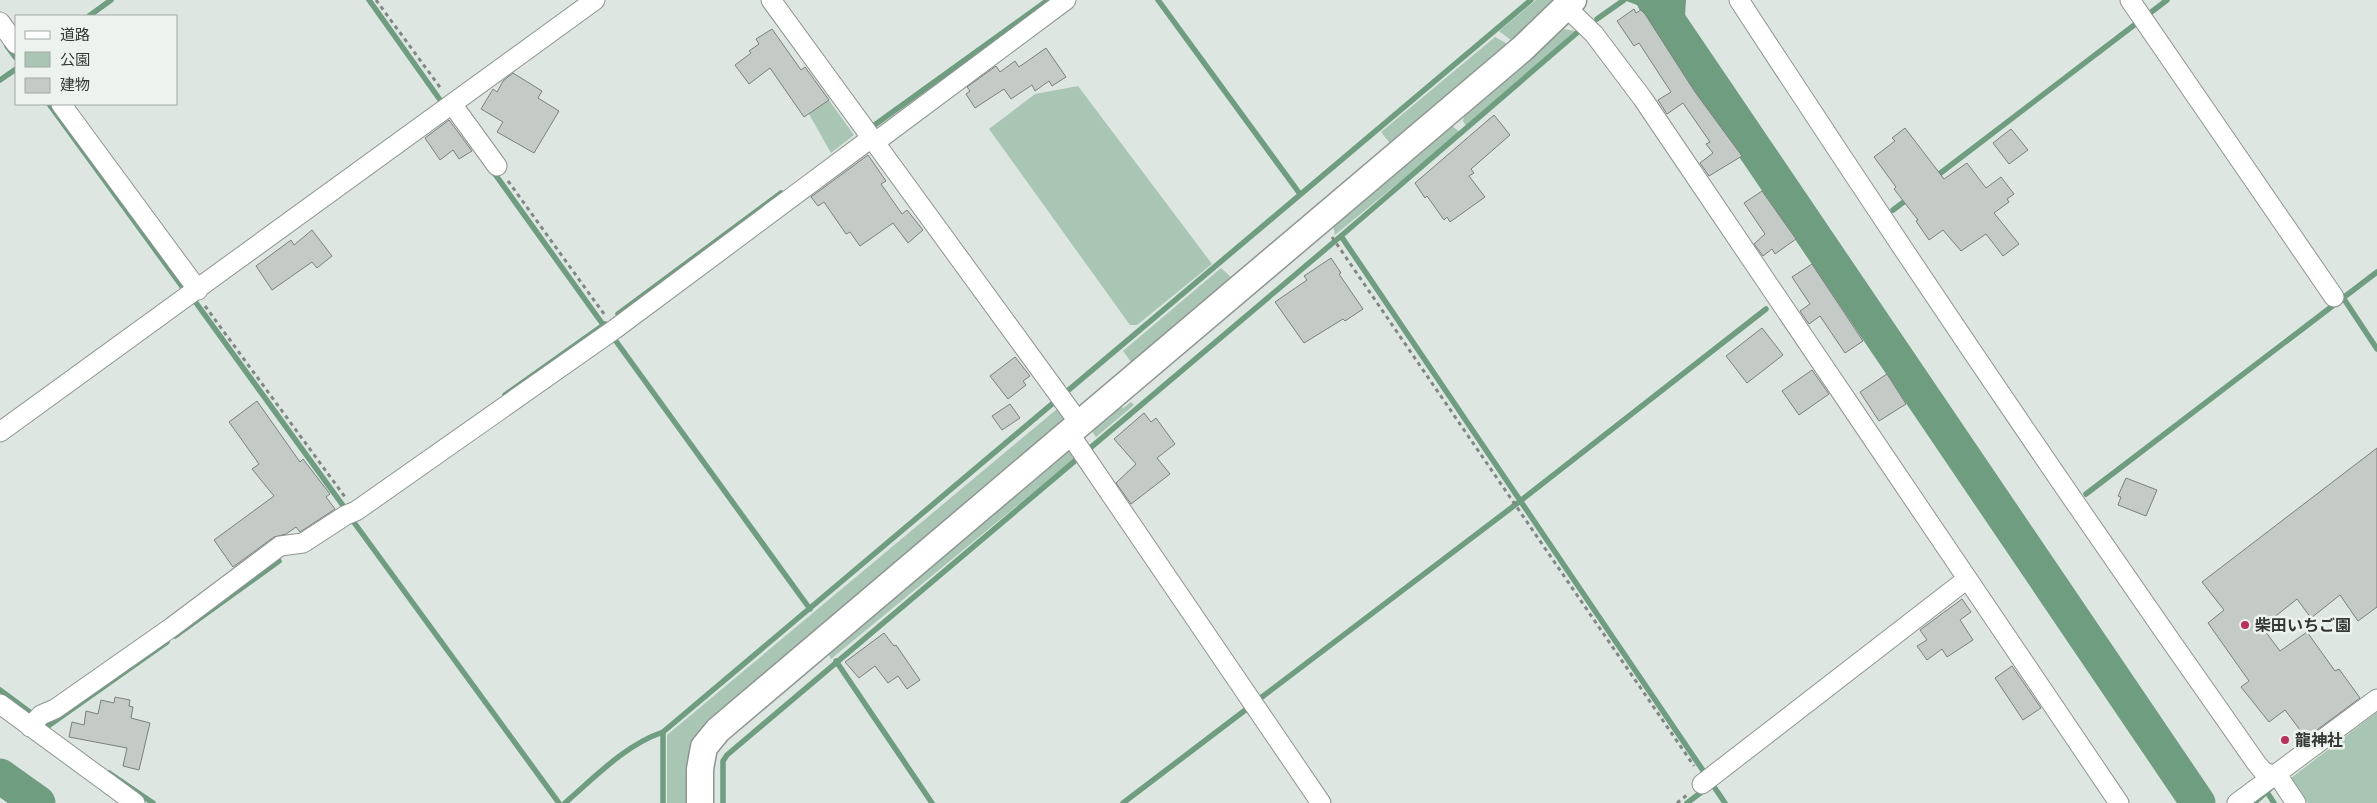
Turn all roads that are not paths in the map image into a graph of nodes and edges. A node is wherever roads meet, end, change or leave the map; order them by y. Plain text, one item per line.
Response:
1 (595, 0) edge
2 (771, 0) edge
3 (1066, 0) edge
4 (1739, 0) edge
5 (1570, 3) edge
6 (2138, 12) edge
7 (0, 22) edge
8 (15, 43) edge
9 (452, 104) junction
10 (61, 105) edge
11 (867, 139) junction
12 (497, 166) road end
13 (196, 291) junction
14 (2334, 297) dead end
15 (1073, 427) junction
16 (0, 432) edge
17 (1967, 579) junction
18 (2377, 699) edge
19 (0, 704) edge
20 (36, 721) junction
21 (2272, 775) junction
22 (1706, 781) road end
23 (135, 803) edge
24 (700, 803) edge
25 (1321, 803) edge
26 (2119, 803) edge
27 (2237, 803) edge
28 (2296, 803) edge

1 - 9 street
2 - 11 street
3 - 11 street
4 - 21 street
5 - 15 street
5 - 17 street
6 - 14 street
7 - 8 street
9 - 12 street
9 - 13 street
10 - 13 street
11 - 15 street
11 - 20 street
13 - 16 street
15 - 24 street
15 - 25 street
17 - 22 street
17 - 26 street
18 - 21 street
19 - 20 street
20 - 23 street
21 - 27 street
21 - 28 street

